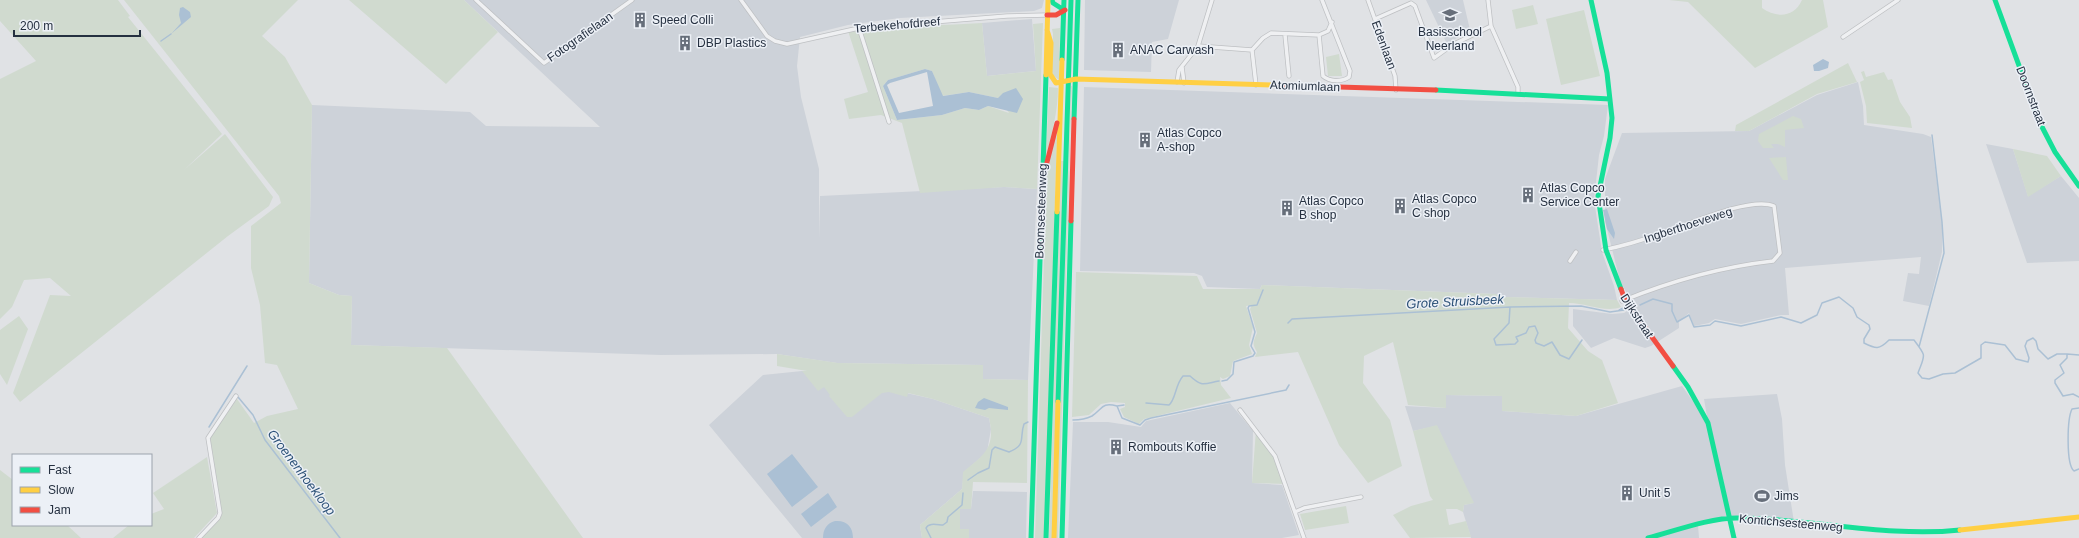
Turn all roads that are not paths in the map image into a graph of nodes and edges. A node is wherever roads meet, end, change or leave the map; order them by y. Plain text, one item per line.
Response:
1 (476, 0) edge
2 (632, 0) edge
3 (741, 0) edge
4 (1048, 0) edge
5 (1052, 0) edge
6 (1064, 0) edge
7 (1071, 0) edge
8 (1078, 0) edge
9 (1212, 0) edge
10 (1322, 0) edge
11 (1368, 0) edge
12 (1488, 0) edge
13 (1591, 0) edge
14 (1898, 0) edge
15 (1995, 0) edge
16 (1071, 6) junction
17 (1064, 10) junction
18 (1047, 15) junction
19 (1375, 19) junction
20 (1332, 22) junction
21 (1491, 26) junction
22 (859, 28) junction
23 (1047, 30) junction
24 (1285, 35) junction
25 (1319, 35) junction
26 (1843, 36) dead end
27 (1198, 46) junction
28 (1252, 50) junction
29 (1182, 67) junction
30 (1289, 76) dead end
31 (1076, 79) junction
32 (1069, 81) junction
33 (1178, 82) junction
34 (1061, 83) junction
35 (1184, 83) junction
36 (1256, 85) junction
37 (1396, 90) junction
38 (1518, 93) junction
39 (1610, 99) junction
40 (1060, 119) junction
41 (889, 122) dead end
42 (1042, 174) junction
43 (2079, 186) edge
44 (1604, 250) junction
45 (1576, 252) dead end
46 (1570, 261) dead end
47 (1623, 301) junction
48 (236, 396) dead end
49 (1240, 410) dead end
50 (1361, 497) dead end
51 (1295, 512) junction
52 (2079, 517) edge
53 (1731, 518) junction
54 (199, 538) edge
55 (1031, 538) edge
56 (1046, 538) edge
57 (1054, 538) edge
58 (1062, 538) edge
59 (1304, 538) edge
60 (1648, 538) edge
61 (1734, 538) edge

1 - 2 street, Fotografielaan
3 - 22 street, Terbekehofdreef
4 - 18 main road, Boomsesteenweg
5 - 17 main road
6 - 17 main road
7 - 16 main road
8 - 31 main road
9 - 27 street
10 - 20 street
11 - 19 street, Edenlaan
12 - 21 street
13 - 39 main road, Dijkstraat
14 - 26 street
15 - 43 main road, Doornstraat
16 - 17 main road, Terbekehofdreef
16 - 32 main road
17 - 18 main road, Terbekehofdreef
17 - 34 main road
18 - 22 street, Terbekehofdreef
18 - 23 main road, Boomsesteenweg
19 - 21 street
19 - 37 street, Edenlaan
20 - 25 street
20 - 25 street
21 - 38 street
22 - 41 street
23 - 34 main road
23 - 42 main road, Boomsesteenweg
24 - 25 street
24 - 28 street
24 - 30 street
27 - 28 street
27 - 29 street
28 - 36 street
29 - 33 street
29 - 35 street
31 - 32 main road, Atomiumlaan
31 - 33 main road, Atomiumlaan
31 - 58 main road
32 - 34 main road, Atomiumlaan
32 - 57 main road
33 - 35 main road, Atomiumlaan
34 - 40 main road
35 - 36 main road, Atomiumlaan
36 - 37 main road, Atomiumlaan
37 - 38 main road, Atomiumlaan
38 - 39 main road, Atomiumlaan
39 - 44 main road, Dijkstraat
40 - 42 main road
40 - 56 main road
42 - 55 main road, Boomsesteenweg
44 - 47 main road, Dijkstraat
44 - 47 street, Ingberthoeveweg
45 - 46 street
47 - 53 main road, Dijkstraat
48 - 54 street
49 - 51 street
50 - 51 street
51 - 59 street
52 - 53 main road, Kontichsesteenweg
53 - 60 main road, Kontichsesteenweg
53 - 61 main road, Dijkstraat

